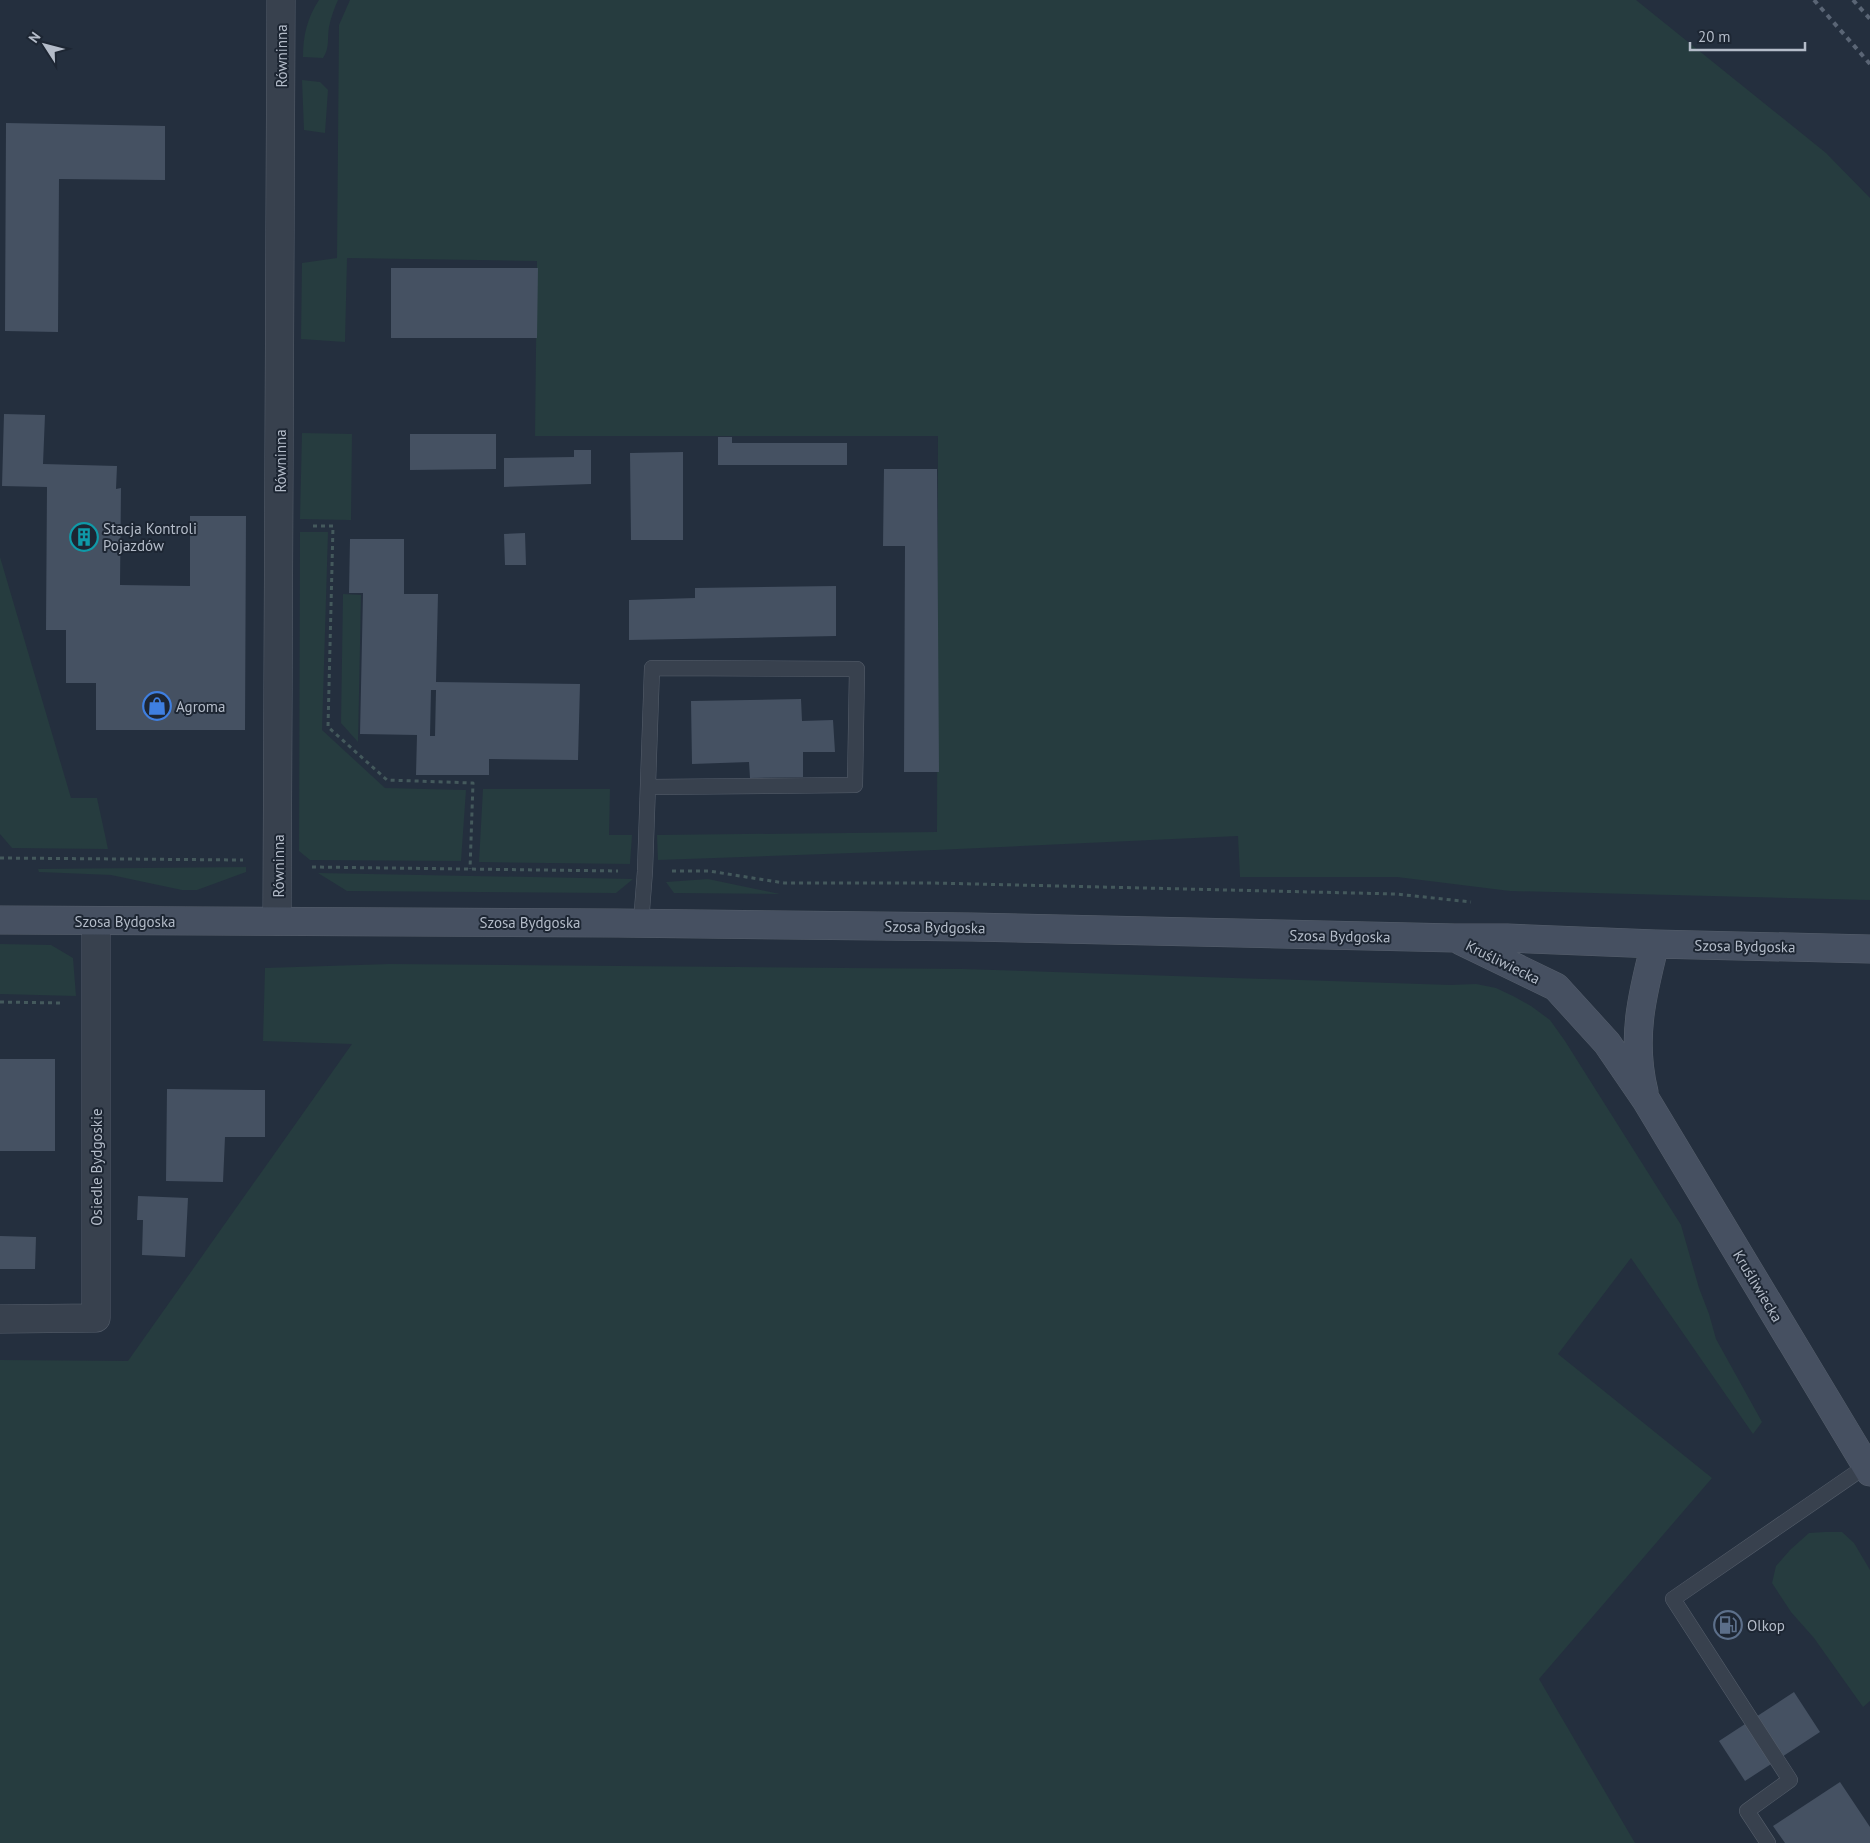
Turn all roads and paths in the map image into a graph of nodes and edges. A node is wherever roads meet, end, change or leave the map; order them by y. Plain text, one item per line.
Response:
1 (281, 0) edge
2 (280, 525) junction
3 (648, 787) junction
4 (0, 858) edge
5 (278, 866) junction
6 (470, 869) junction
7 (645, 871) junction
8 (1472, 902) dead end
9 (0, 920) edge
10 (96, 921) junction
11 (277, 921) junction
12 (641, 923) junction
13 (1455, 938) junction
14 (1655, 944) junction
15 (1870, 949) edge
16 (0, 1002) edge
17 (96, 1003) junction
18 (1646, 1100) junction
19 (0, 1319) edge
20 (1868, 1469) edge
21 (1768, 1843) edge

1 - 2 street, Równinna
2 - 5 street, Równinna
2 - 6 path
3 - 3 lane
3 - 7 lane
4 - 5 path
5 - 6 path
5 - 11 street, Równinna
6 - 7 path
7 - 8 path
7 - 12 lane
9 - 10 main road, Szosa Bydgoska
10 - 11 main road, Szosa Bydgoska
10 - 17 street, Osiedle Bydgoskie
11 - 12 main road, Szosa Bydgoska
12 - 13 main road, Szosa Bydgoska
13 - 14 main road, Szosa Bydgoska
13 - 18 main road, Kruśliwiecka
14 - 15 main road, Szosa Bydgoska
14 - 18 main road, Kruśliwiecka
16 - 17 path
17 - 19 street, Osiedle Bydgoskie
18 - 20 main road, Kruśliwiecka
20 - 21 lane

